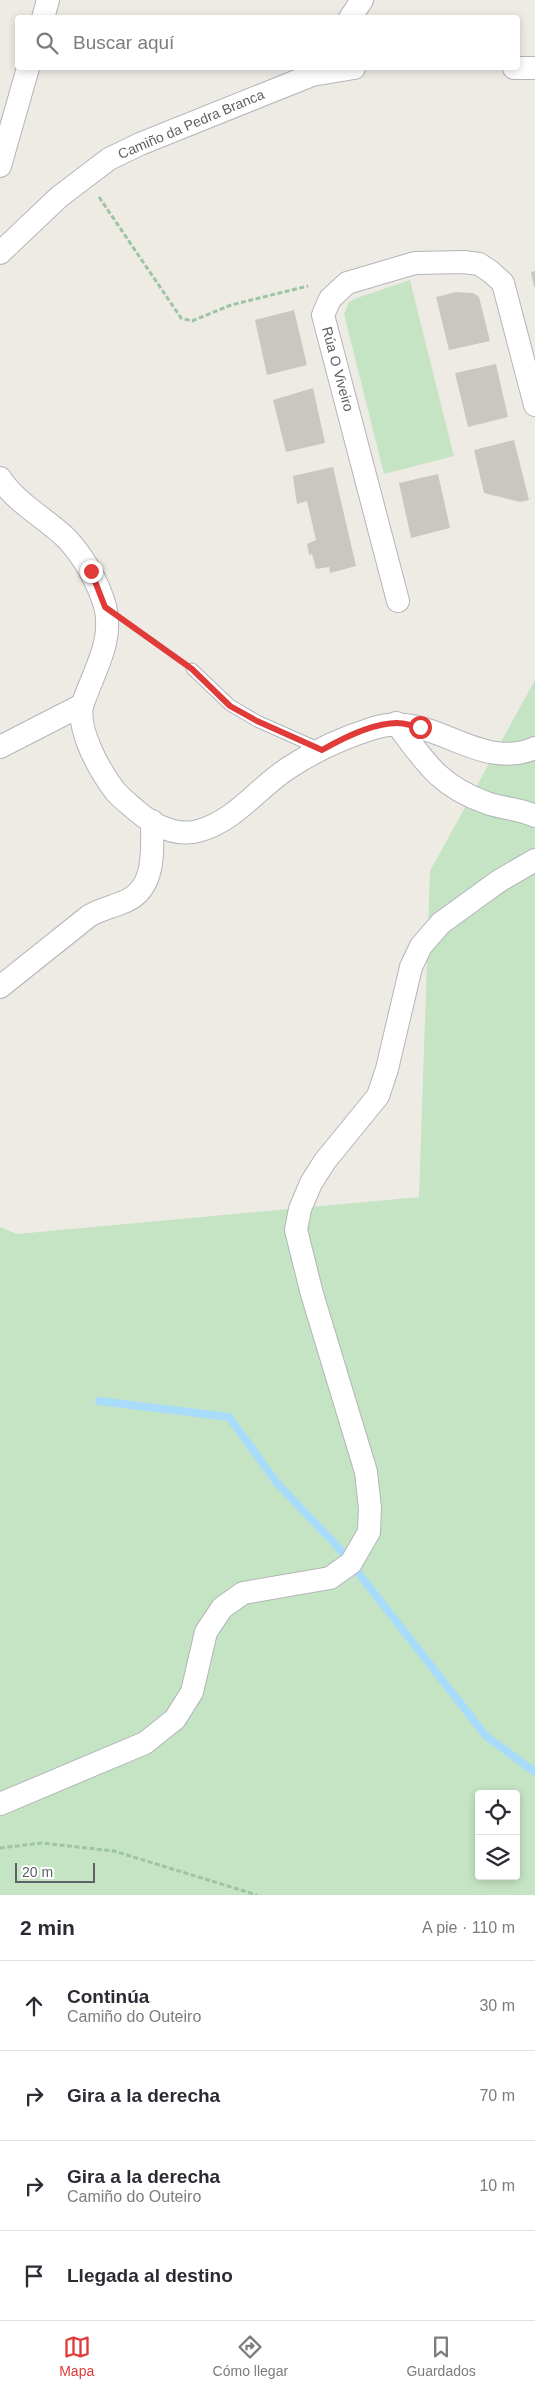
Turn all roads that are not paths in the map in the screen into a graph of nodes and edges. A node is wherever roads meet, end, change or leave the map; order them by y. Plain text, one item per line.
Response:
1 (48, 0) edge
2 (362, 0) edge
3 (44, 15) edge
4 (352, 15) edge
5 (520, 68) edge
6 (535, 68) edge
7 (27, 70) edge
8 (333, 70) edge
9 (0, 166) edge
10 (0, 253) edge
11 (535, 406) edge
12 (0, 478) edge
13 (398, 601) dead end
14 (192, 669) road end
15 (82, 705) junction
16 (396, 723) junction
17 (0, 747) edge
18 (535, 748) edge
19 (322, 750) junction
20 (535, 816) edge
21 (152, 821) junction
22 (535, 860) edge
23 (0, 987) edge
24 (0, 1804) edge

1 - 3 street
2 - 4 street
5 - 6 street
7 - 9 street
8 - 10 street, Camiño da Pedra Branca
11 - 13 street, Rúa O Viveiro
12 - 15 street
14 - 19 lane
15 - 17 street
15 - 21 street
16 - 18 street
16 - 19 street
16 - 20 street
19 - 21 street
21 - 23 street
22 - 24 street

